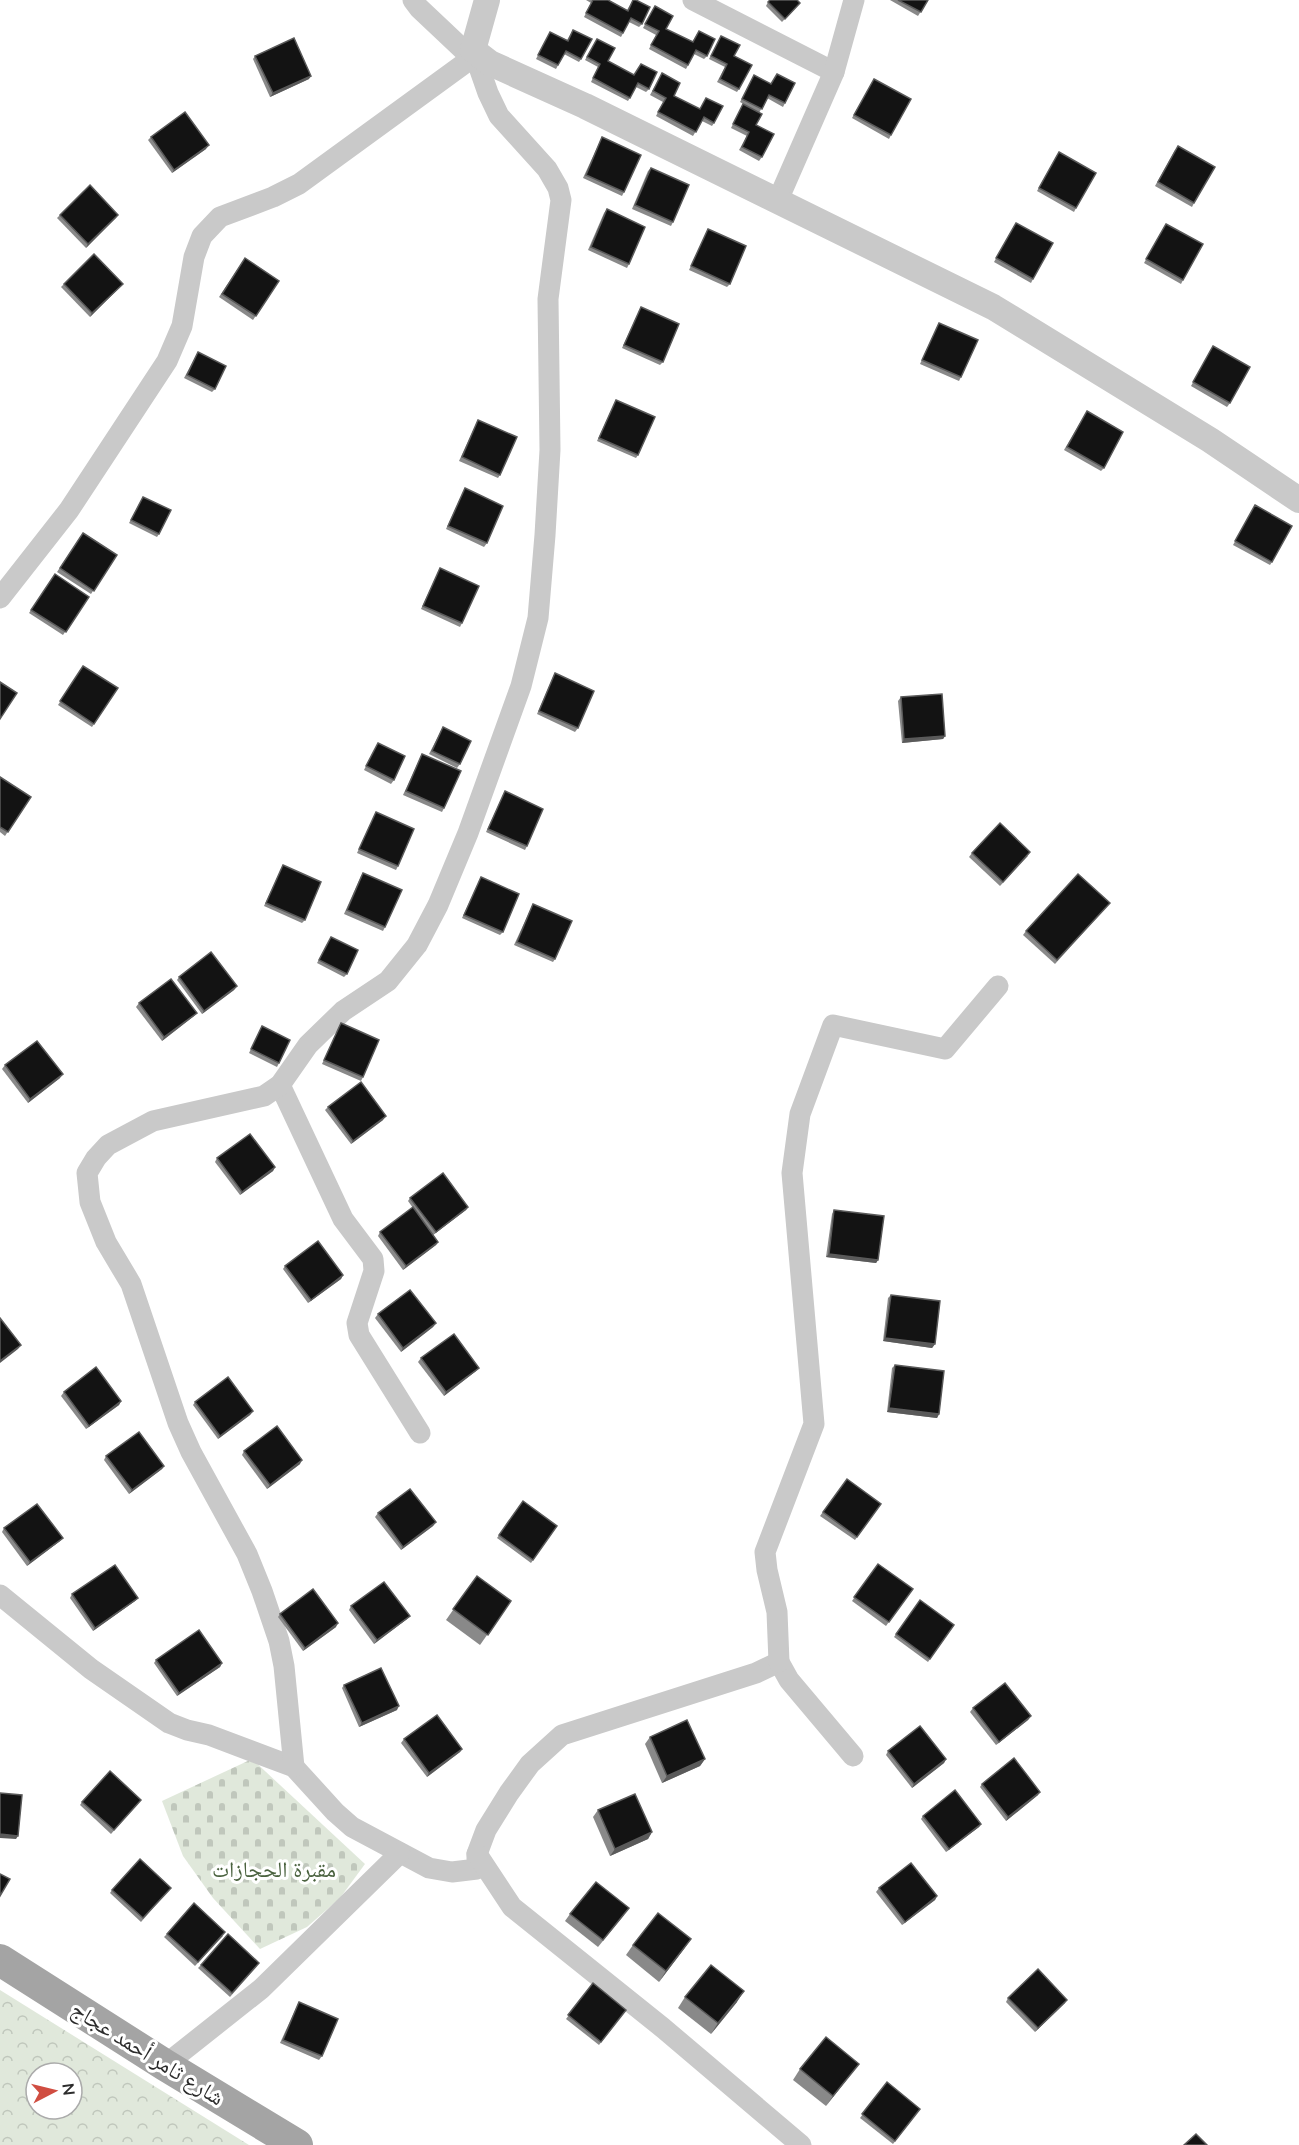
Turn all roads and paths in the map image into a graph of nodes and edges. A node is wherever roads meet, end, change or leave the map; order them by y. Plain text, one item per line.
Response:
1 (413, 0) edge
2 (487, 0) edge
3 (693, 0) edge
4 (855, 0) edge
5 (472, 54) junction
6 (834, 72) junction
7 (778, 200) junction
8 (1299, 500) edge
9 (0, 598) edge
10 (998, 986) dead end
11 (280, 1085) junction
12 (420, 1433) dead end
13 (0, 1596) edge
14 (778, 1662) junction
15 (854, 1756) dead end
16 (294, 1767) junction
17 (400, 1853) junction
18 (477, 1854) junction
19 (0, 1960) edge
20 (165, 2066) junction
21 (297, 2145) edge
22 (801, 2145) edge

1 - 5 street
2 - 5 street
3 - 6 street
4 - 6 street
5 - 7 street
5 - 9 street
5 - 11 street
6 - 7 street
7 - 8 street
10 - 14 street
11 - 12 street
11 - 16 street
13 - 16 street
14 - 15 street
14 - 18 street
16 - 17 street
17 - 18 street
17 - 20 street
18 - 22 street
19 - 20 main road, شارع ثامر أحمد عجاج
20 - 21 main road, شارع ثامر أحمد عجاج

